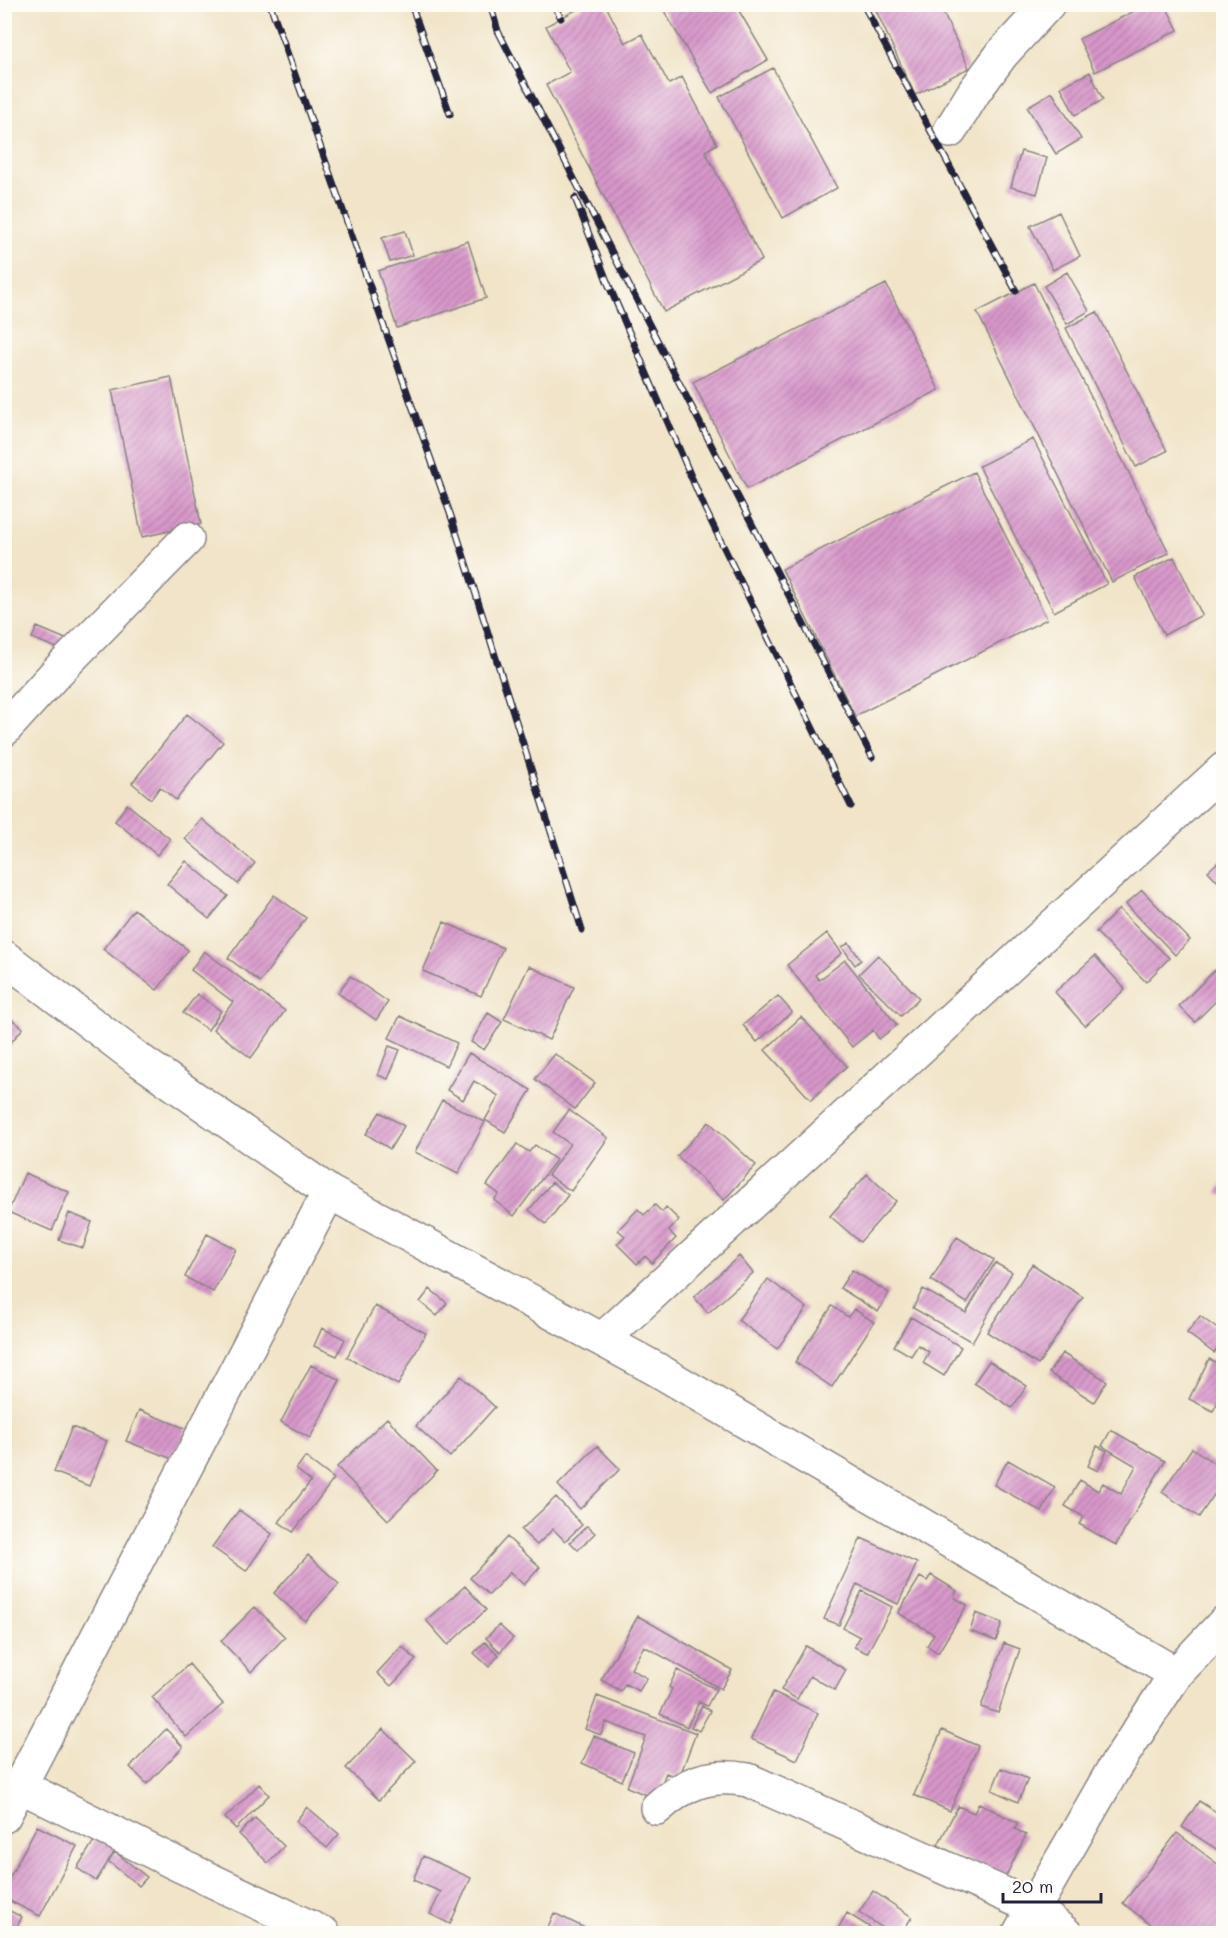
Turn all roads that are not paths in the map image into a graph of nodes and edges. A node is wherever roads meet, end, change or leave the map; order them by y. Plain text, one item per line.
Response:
1 (1048, 4) edge
2 (950, 131) dead end
3 (187, 539) dead end
4 (4, 730) edge
5 (1224, 769) edge
6 (4, 957) edge
7 (329, 1192) junction
8 (603, 1339) junction
9 (1224, 1623) edge
10 (1176, 1674) junction
11 (20, 1786) junction
12 (657, 1808) dead end
13 (4, 1816) edge
14 (1026, 1920) edge
15 (324, 1934) edge
16 (1066, 1934) edge

1 - 2 street
3 - 4 street
5 - 8 street
6 - 7 street
7 - 8 street
7 - 11 street
8 - 10 street
9 - 10 street
10 - 14 street
11 - 13 street
11 - 15 street
12 - 14 street
14 - 16 street

